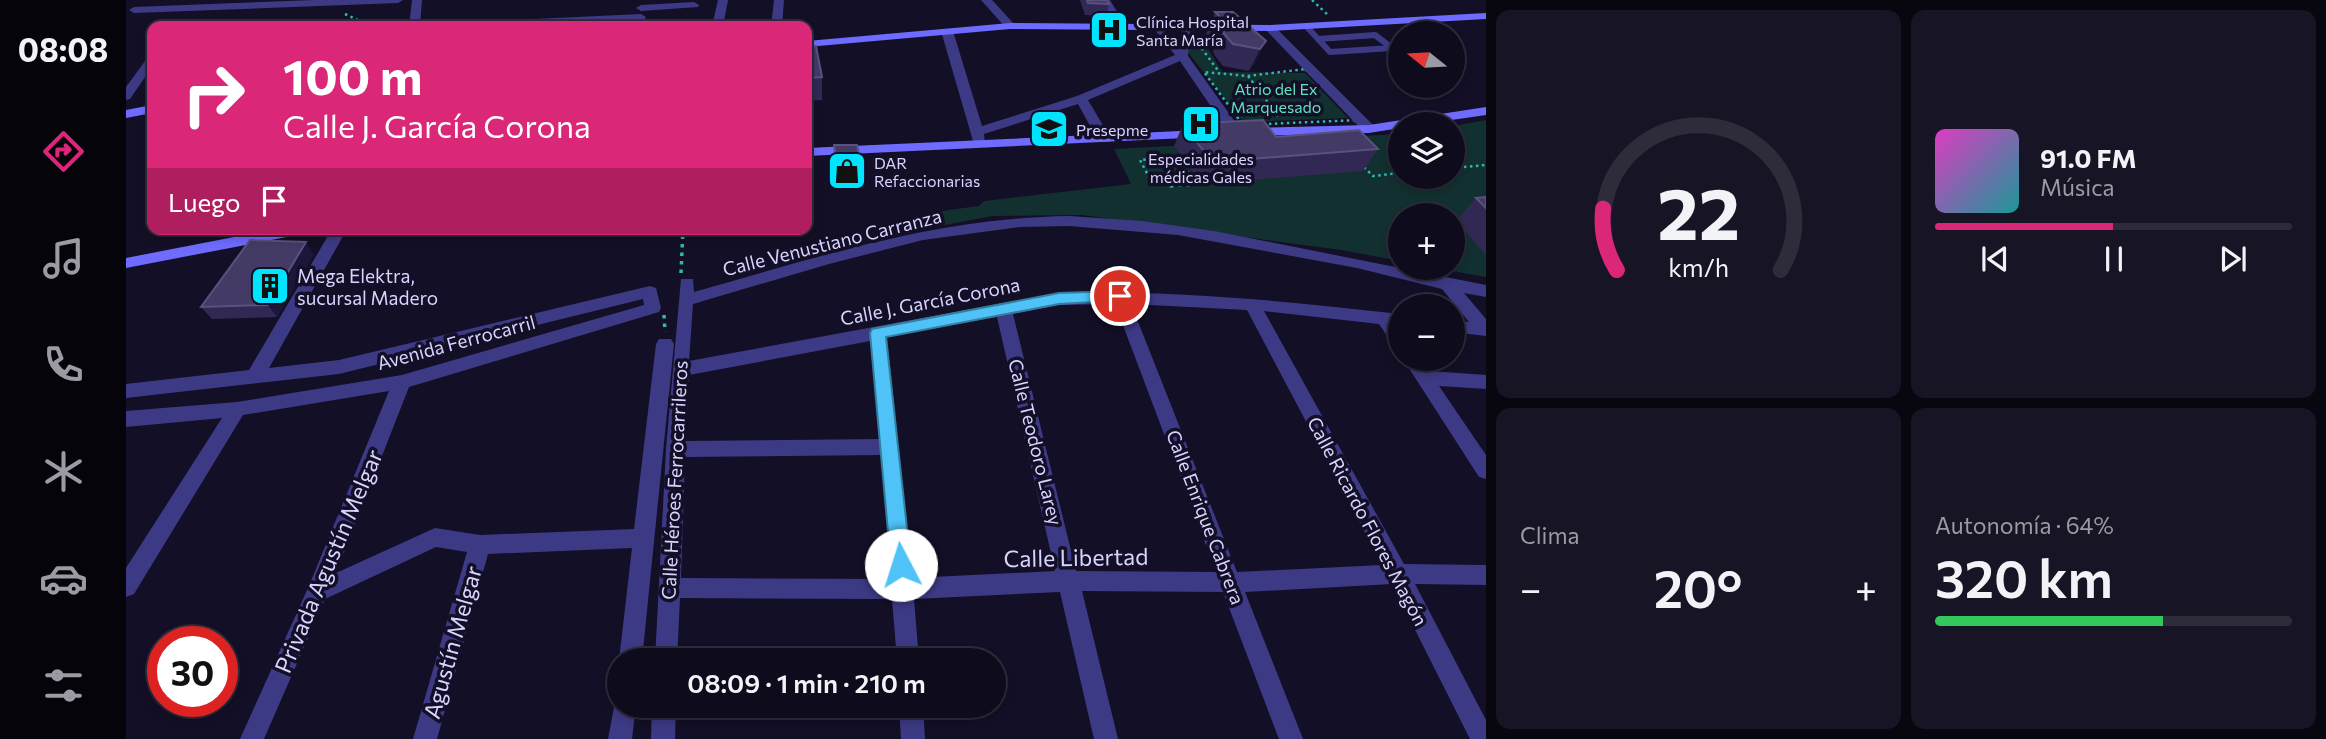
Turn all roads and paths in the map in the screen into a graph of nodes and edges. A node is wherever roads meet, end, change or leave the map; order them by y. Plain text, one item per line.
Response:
1 (144, 0) edge
2 (398, 0) edge
3 (417, 0) edge
4 (723, 0) edge
5 (779, 0) edge
6 (986, 0) edge
7 (1105, 0) edge
8 (694, 5) dead end
9 (641, 13) edge
10 (129, 16) edge
11 (1486, 16) edge
12 (415, 21) edge
13 (523, 21) edge
14 (718, 21) edge
15 (777, 21) edge
16 (1010, 26) junction
17 (1307, 27) junction
18 (1121, 28) junction
19 (1270, 28) junction
20 (1160, 29) junction
21 (947, 31) junction
22 (1192, 32) junction
23 (1318, 39) junction
24 (812, 44) edge
25 (1182, 56) junction
26 (1198, 65) dead end
27 (147, 66) edge
28 (1204, 72) junction
29 (1219, 72) junction
30 (1248, 76) junction
31 (126, 96) edge
32 (1081, 99) junction
33 (147, 110) edge
34 (1486, 111) edge
35 (126, 114) edge
36 (1465, 114) edge
37 (1283, 123) junction
38 (1364, 124) junction
39 (1388, 124) edge
40 (1236, 133) junction
41 (980, 137) junction
42 (1104, 139) junction
43 (812, 152) edge
44 (1194, 159) joint
45 (1360, 162) edge
46 (1486, 165) edge
47 (1465, 167) edge
48 (1388, 174) edge
49 (271, 235) edge
50 (337, 235) edge
51 (684, 235) edge
52 (126, 263) edge
53 (1448, 286) junction
54 (1486, 291) edge
55 (687, 292) junction
56 (1120, 296) junction
57 (652, 300) junction
58 (1251, 303) junction
59 (1003, 308) junction
60 (1388, 319) edge
61 (1465, 328) edge
62 (1486, 330) edge
63 (878, 333) junction
64 (665, 344) joint
65 (680, 370) junction
66 (1420, 371) edge
67 (255, 376) junction
68 (1425, 378) junction
69 (402, 382) junction
70 (1486, 382) edge
71 (126, 391) edge
72 (237, 409) junction
73 (126, 419) edge
74 (891, 447) junction
75 (675, 449) junction
76 (1486, 471) edge
77 (645, 538) junction
78 (480, 545) junction
79 (1398, 574) junction
80 (1486, 575) edge
81 (1069, 581) junction
82 (1231, 582) junction
83 (128, 583) edge
84 (668, 588) junction
85 (903, 589) junction
86 (317, 592) junction
87 (631, 648) edge
88 (666, 648) edge
89 (907, 648) edge
90 (622, 718) edge
91 (664, 718) edge
92 (912, 718) edge
93 (253, 739) edge
94 (425, 739) edge
95 (620, 739) edge
96 (663, 739) edge
97 (914, 739) edge
98 (1106, 739) edge
99 (1291, 739) edge
100 (1483, 739) edge

1 - 10 street
2 - 10 street
3 - 12 street
4 - 14 street
5 - 15 street
6 - 16 street
7 - 18 street
8 - 9 street
9 - 13 street
11 - 17 main road
16 - 18 main road
16 - 21 main road
17 - 19 main road
17 - 23 lane
18 - 20 main road
19 - 22 main road
19 - 38 street
20 - 22 main road
20 - 25 street
21 - 24 main road
21 - 41 street
22 - 25 street
22 - 29 path
23 - 23 lane
25 - 32 street
25 - 40 street
26 - 28 path
27 - 31 street
28 - 29 path
28 - 37 path
29 - 30 path
30 - 37 path
30 - 38 path
32 - 41 street
32 - 42 street
33 - 35 main road
34 - 36 main road
37 - 38 path
38 - 39 main road
38 - 40 main road
40 - 42 main road
41 - 42 main road
41 - 43 main road
44 - 44 path
45 - 48 path
46 - 47 path
49 - 52 main road
50 - 67 street
51 - 55 path
53 - 54 street, Calle Venustiano Carranza
53 - 55 street, Calle Venustiano Carranza
53 - 62 street
55 - 65 street, Calle Héroes Ferrocarrileros
56 - 58 street, Calle J. García Corona
56 - 59 street, Calle J. García Corona
56 - 82 street, Calle Enrique Cabrera
57 - 64 path
57 - 67 street
57 - 69 street, Avenida Ferrocarril
58 - 60 street, Calle J. García Corona
58 - 79 street, Calle Ricardo Flores Magón
59 - 63 street, Calle J. García Corona
59 - 81 street, Calle Teodoro Larey
61 - 62 street
63 - 65 street, Calle J. García Corona
63 - 74 street
64 - 77 street
65 - 75 street, Calle Héroes Ferrocarrileros
66 - 68 street
67 - 71 street
68 - 70 street
68 - 76 street
69 - 72 street, Avenida Ferrocarril
69 - 86 street, Privada Agustín Melgar
72 - 73 street, Avenida Ferrocarril
72 - 83 street
74 - 75 street
74 - 85 street
75 - 84 street, Calle Héroes Ferrocarrileros
77 - 78 street
77 - 87 street
78 - 86 street
78 - 94 street, Agustín Melgar
79 - 80 street, Calle Libertad
79 - 82 street, Calle Libertad
79 - 100 street, Calle Ricardo Flores Magón
81 - 82 street, Calle Libertad
81 - 85 street, Calle Libertad
81 - 98 street, Calle Teodoro Larey
82 - 99 street, Calle Enrique Cabrera
84 - 85 street, Calle Libertad
84 - 88 street, Calle Héroes Ferrocarrileros
85 - 89 street
86 - 93 street, Privada Agustín Melgar
90 - 95 street
91 - 96 street
92 - 97 street

